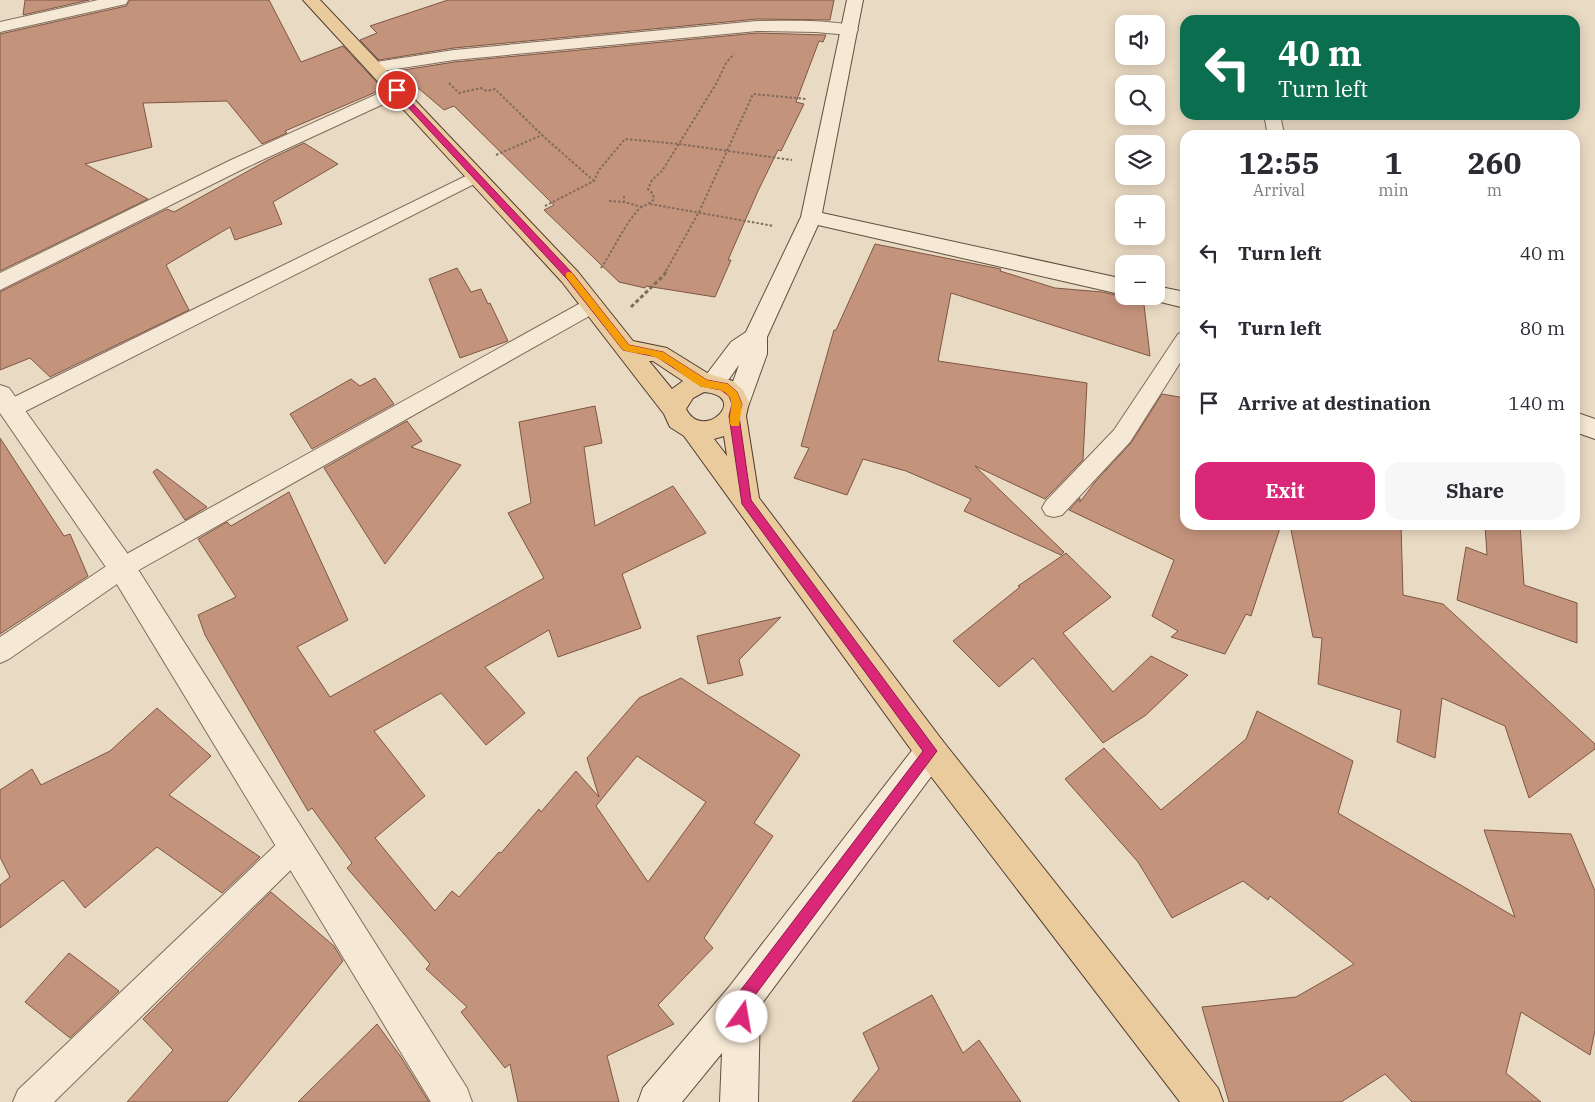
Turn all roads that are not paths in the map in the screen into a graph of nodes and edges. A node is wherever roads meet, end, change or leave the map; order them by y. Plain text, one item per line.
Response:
1 (120, 0) edge
2 (312, 0) edge
3 (855, 0) edge
4 (0, 27) edge
5 (849, 30) junction
6 (376, 67) junction
7 (397, 90) junction
8 (472, 171) junction
9 (808, 225) junction
10 (0, 282) edge
11 (1115, 285) edge
12 (1165, 296) edge
13 (587, 298) junction
14 (1180, 299) edge
15 (755, 337) junction
16 (1180, 347) edge
17 (626, 348) junction
18 (708, 383) junction
19 (5, 402) edge
20 (674, 409) junction
21 (736, 410) junction
22 (1580, 424) edge
23 (692, 428) junction
24 (1595, 429) edge
25 (746, 501) junction
26 (1054, 508) dead end
27 (122, 568) junction
28 (0, 651) edge
29 (931, 751) junction
30 (294, 847) junction
31 (742, 1000) junction
32 (30, 1102) edge
33 (453, 1102) edge
34 (657, 1102) edge
35 (739, 1102) edge
36 (1204, 1102) edge

1 - 4 street
2 - 6 main road
3 - 5 street
5 - 6 street
5 - 9 street
6 - 7 main road
7 - 8 main road
7 - 10 street
8 - 13 main road
8 - 19 lane
9 - 11 street
9 - 15 street
12 - 14 street
13 - 17 main road
13 - 27 lane
15 - 18 street
15 - 21 street
16 - 26 lane
17 - 18 main road
17 - 20 main road
18 - 20 main road
18 - 21 main road
19 - 27 street
20 - 23 main road
21 - 23 main road
21 - 25 main road
22 - 24 street
23 - 25 main road
25 - 29 main road
27 - 28 lane
27 - 30 street
29 - 31 street
29 - 36 main road
30 - 32 lane
30 - 33 street
31 - 34 street
31 - 35 street

